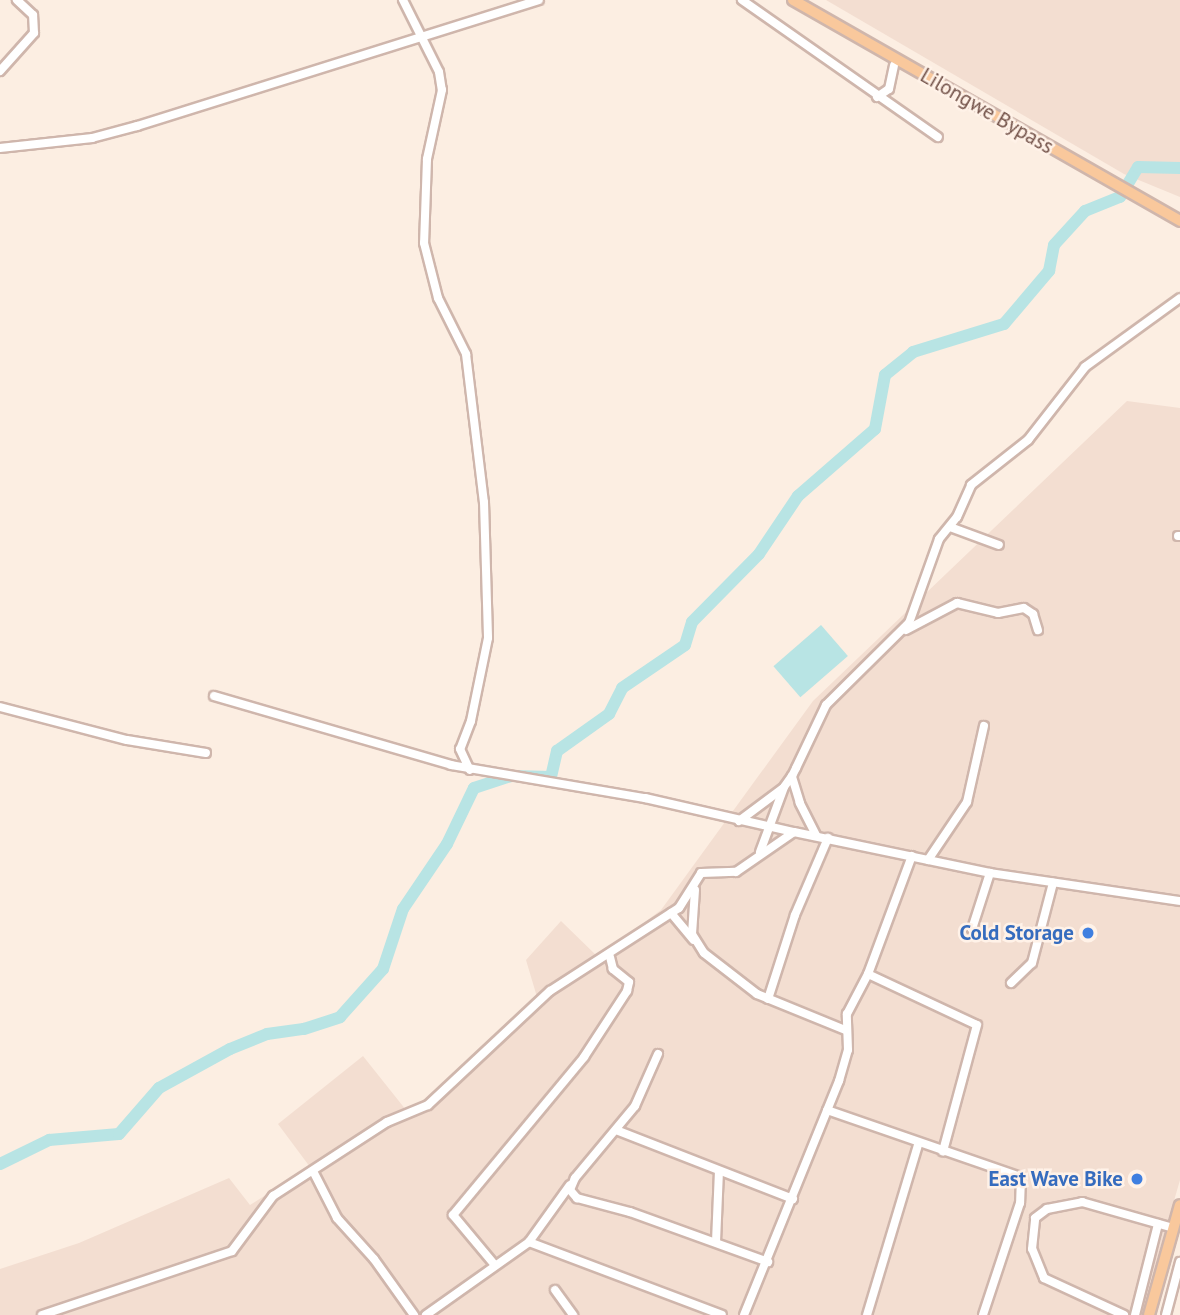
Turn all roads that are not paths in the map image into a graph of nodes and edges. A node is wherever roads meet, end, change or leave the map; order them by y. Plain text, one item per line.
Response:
1 (17, 0) edge
2 (403, 0) edge
3 (539, 0) edge
4 (742, 0) edge
5 (793, 0) edge
6 (421, 38) junction
7 (894, 66) dead end
8 (0, 71) edge
9 (876, 96) junction
10 (938, 137) dead end
11 (0, 148) edge
12 (1180, 222) edge
13 (1180, 298) edge
14 (950, 527) junction
15 (999, 545) dead end
16 (1038, 630) dead end
17 (903, 632) junction
18 (214, 695) dead end
19 (0, 707) edge
20 (984, 726) dead end
21 (206, 753) dead end
22 (470, 769) junction
23 (792, 776) junction
24 (784, 787) junction
25 (739, 821) junction
26 (767, 827) junction
27 (794, 832) junction
28 (816, 835) junction
29 (828, 838) junction
30 (760, 852) junction
31 (912, 856) junction
32 (928, 860) junction
33 (990, 873) junction
34 (1053, 883) junction
35 (696, 884) junction
36 (1180, 901) edge
37 (671, 913) junction
38 (972, 929) dead end
39 (696, 942) junction
40 (610, 957) junction
41 (869, 974) junction
42 (1011, 983) dead end
43 (768, 999) junction
44 (845, 1030) junction
45 (658, 1054) dead end
46 (827, 1110) junction
47 (616, 1130) junction
48 (918, 1144) junction
49 (943, 1152) junction
50 (313, 1171) junction
51 (719, 1171) junction
52 (570, 1185) junction
53 (793, 1199) junction
54 (1180, 1205) edge
55 (1158, 1224) junction
56 (1173, 1228) junction
57 (528, 1242) junction
58 (716, 1242) junction
59 (768, 1262) junction
60 (1180, 1262) edge
61 (494, 1264) junction
62 (555, 1290) dead end
63 (42, 1315) edge
64 (414, 1315) edge
65 (426, 1315) edge
66 (573, 1315) edge
67 (722, 1315) edge
68 (744, 1315) edge
69 (867, 1315) edge
70 (983, 1315) edge
71 (1124, 1315) edge
72 (1135, 1315) edge
73 (1149, 1315) edge
74 (1166, 1315) edge

1 - 8 street
2 - 6 street
3 - 6 street
4 - 9 street
5 - 12 main road, Lilongwe Bypass
6 - 11 street
6 - 22 street
7 - 9 street
9 - 10 street
13 - 14 street
14 - 15 street
14 - 17 street
16 - 17 street
17 - 23 street
18 - 22 street
19 - 21 street
20 - 32 street
22 - 25 street
23 - 24 street
23 - 28 street
24 - 25 street
24 - 26 street
25 - 26 street
26 - 27 street
26 - 30 street
27 - 28 street
27 - 30 street
28 - 29 street
29 - 31 street
29 - 43 street
30 - 35 street
31 - 32 street
31 - 41 street
32 - 33 street
33 - 34 street
33 - 38 street
34 - 36 street
34 - 42 street
35 - 37 street
35 - 39 street
37 - 39 street
37 - 40 street
39 - 43 street
40 - 50 street
40 - 61 street
41 - 44 street
41 - 49 street
43 - 44 street
44 - 46 street
45 - 47 street
46 - 48 street
46 - 53 street
47 - 51 street
47 - 52 street
48 - 49 street
48 - 69 street
49 - 70 street
50 - 63 street
50 - 64 street
51 - 53 street
51 - 58 street
52 - 57 street
52 - 58 street
53 - 59 street
54 - 56 main road
55 - 56 street
55 - 71 street
55 - 72 street
56 - 73 main road
57 - 61 street
57 - 67 street
58 - 59 street
59 - 68 street
60 - 74 street
61 - 65 street
62 - 66 street

